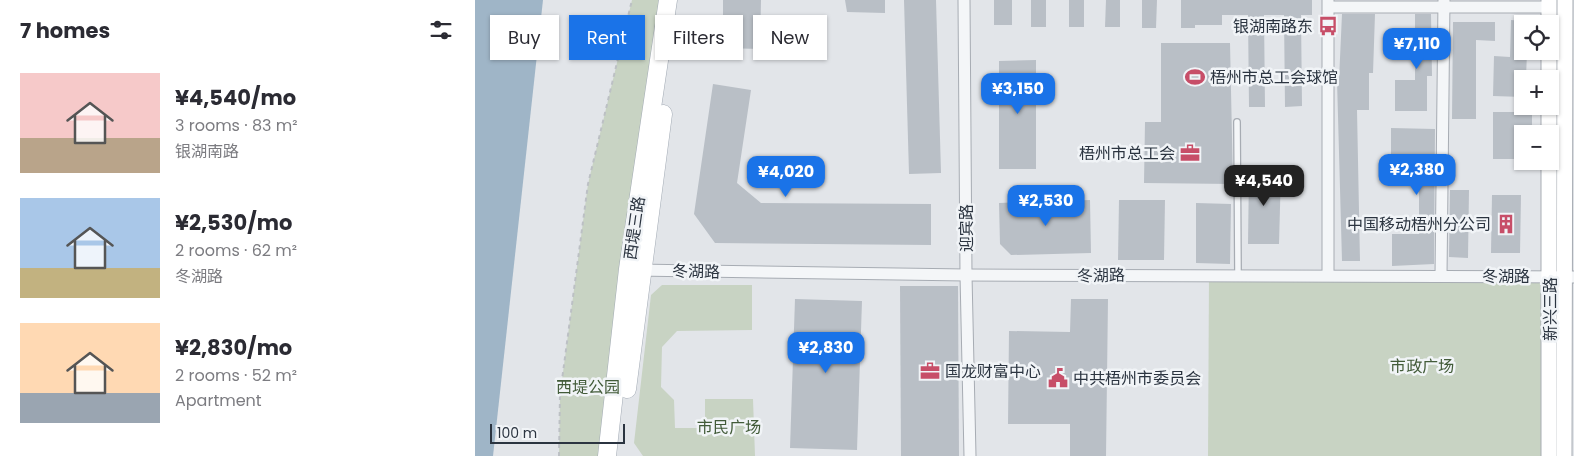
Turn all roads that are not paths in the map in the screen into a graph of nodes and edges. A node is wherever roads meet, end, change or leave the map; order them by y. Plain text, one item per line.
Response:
1 (668, 0) edge
2 (679, 0) edge
3 (964, 0) edge
4 (1328, 4) edge
5 (1443, 4) edge
6 (1549, 4) edge
7 (1568, 4) edge
8 (1237, 122) dead end
9 (1550, 170) edge
10 (635, 270) junction
11 (966, 275) junction
12 (1238, 275) junction
13 (1328, 275) junction
14 (1441, 276) junction
15 (1563, 276) edge
16 (607, 456) edge
17 (618, 456) edge
18 (970, 456) edge
19 (1549, 456) edge
20 (1564, 456) edge

1 - 10 main road, 西堤三路
2 - 10 main road, 西堤三路
3 - 11 street, 迎宾路
4 - 5 street
4 - 13 street
5 - 6 street
5 - 14 street
7 - 15 main road, 新兴三路
8 - 12 lane
9 - 15 main road, 新兴三路
10 - 11 street, 冬湖路
10 - 16 main road, 西堤三路
10 - 17 main road, 西堤三路
11 - 12 street, 冬湖路
11 - 18 street, 迎宾路
12 - 13 street, 冬湖路
13 - 14 street, 冬湖路
14 - 15 street, 冬湖路
15 - 19 main road, 新兴三路
15 - 20 main road, 新兴三路

